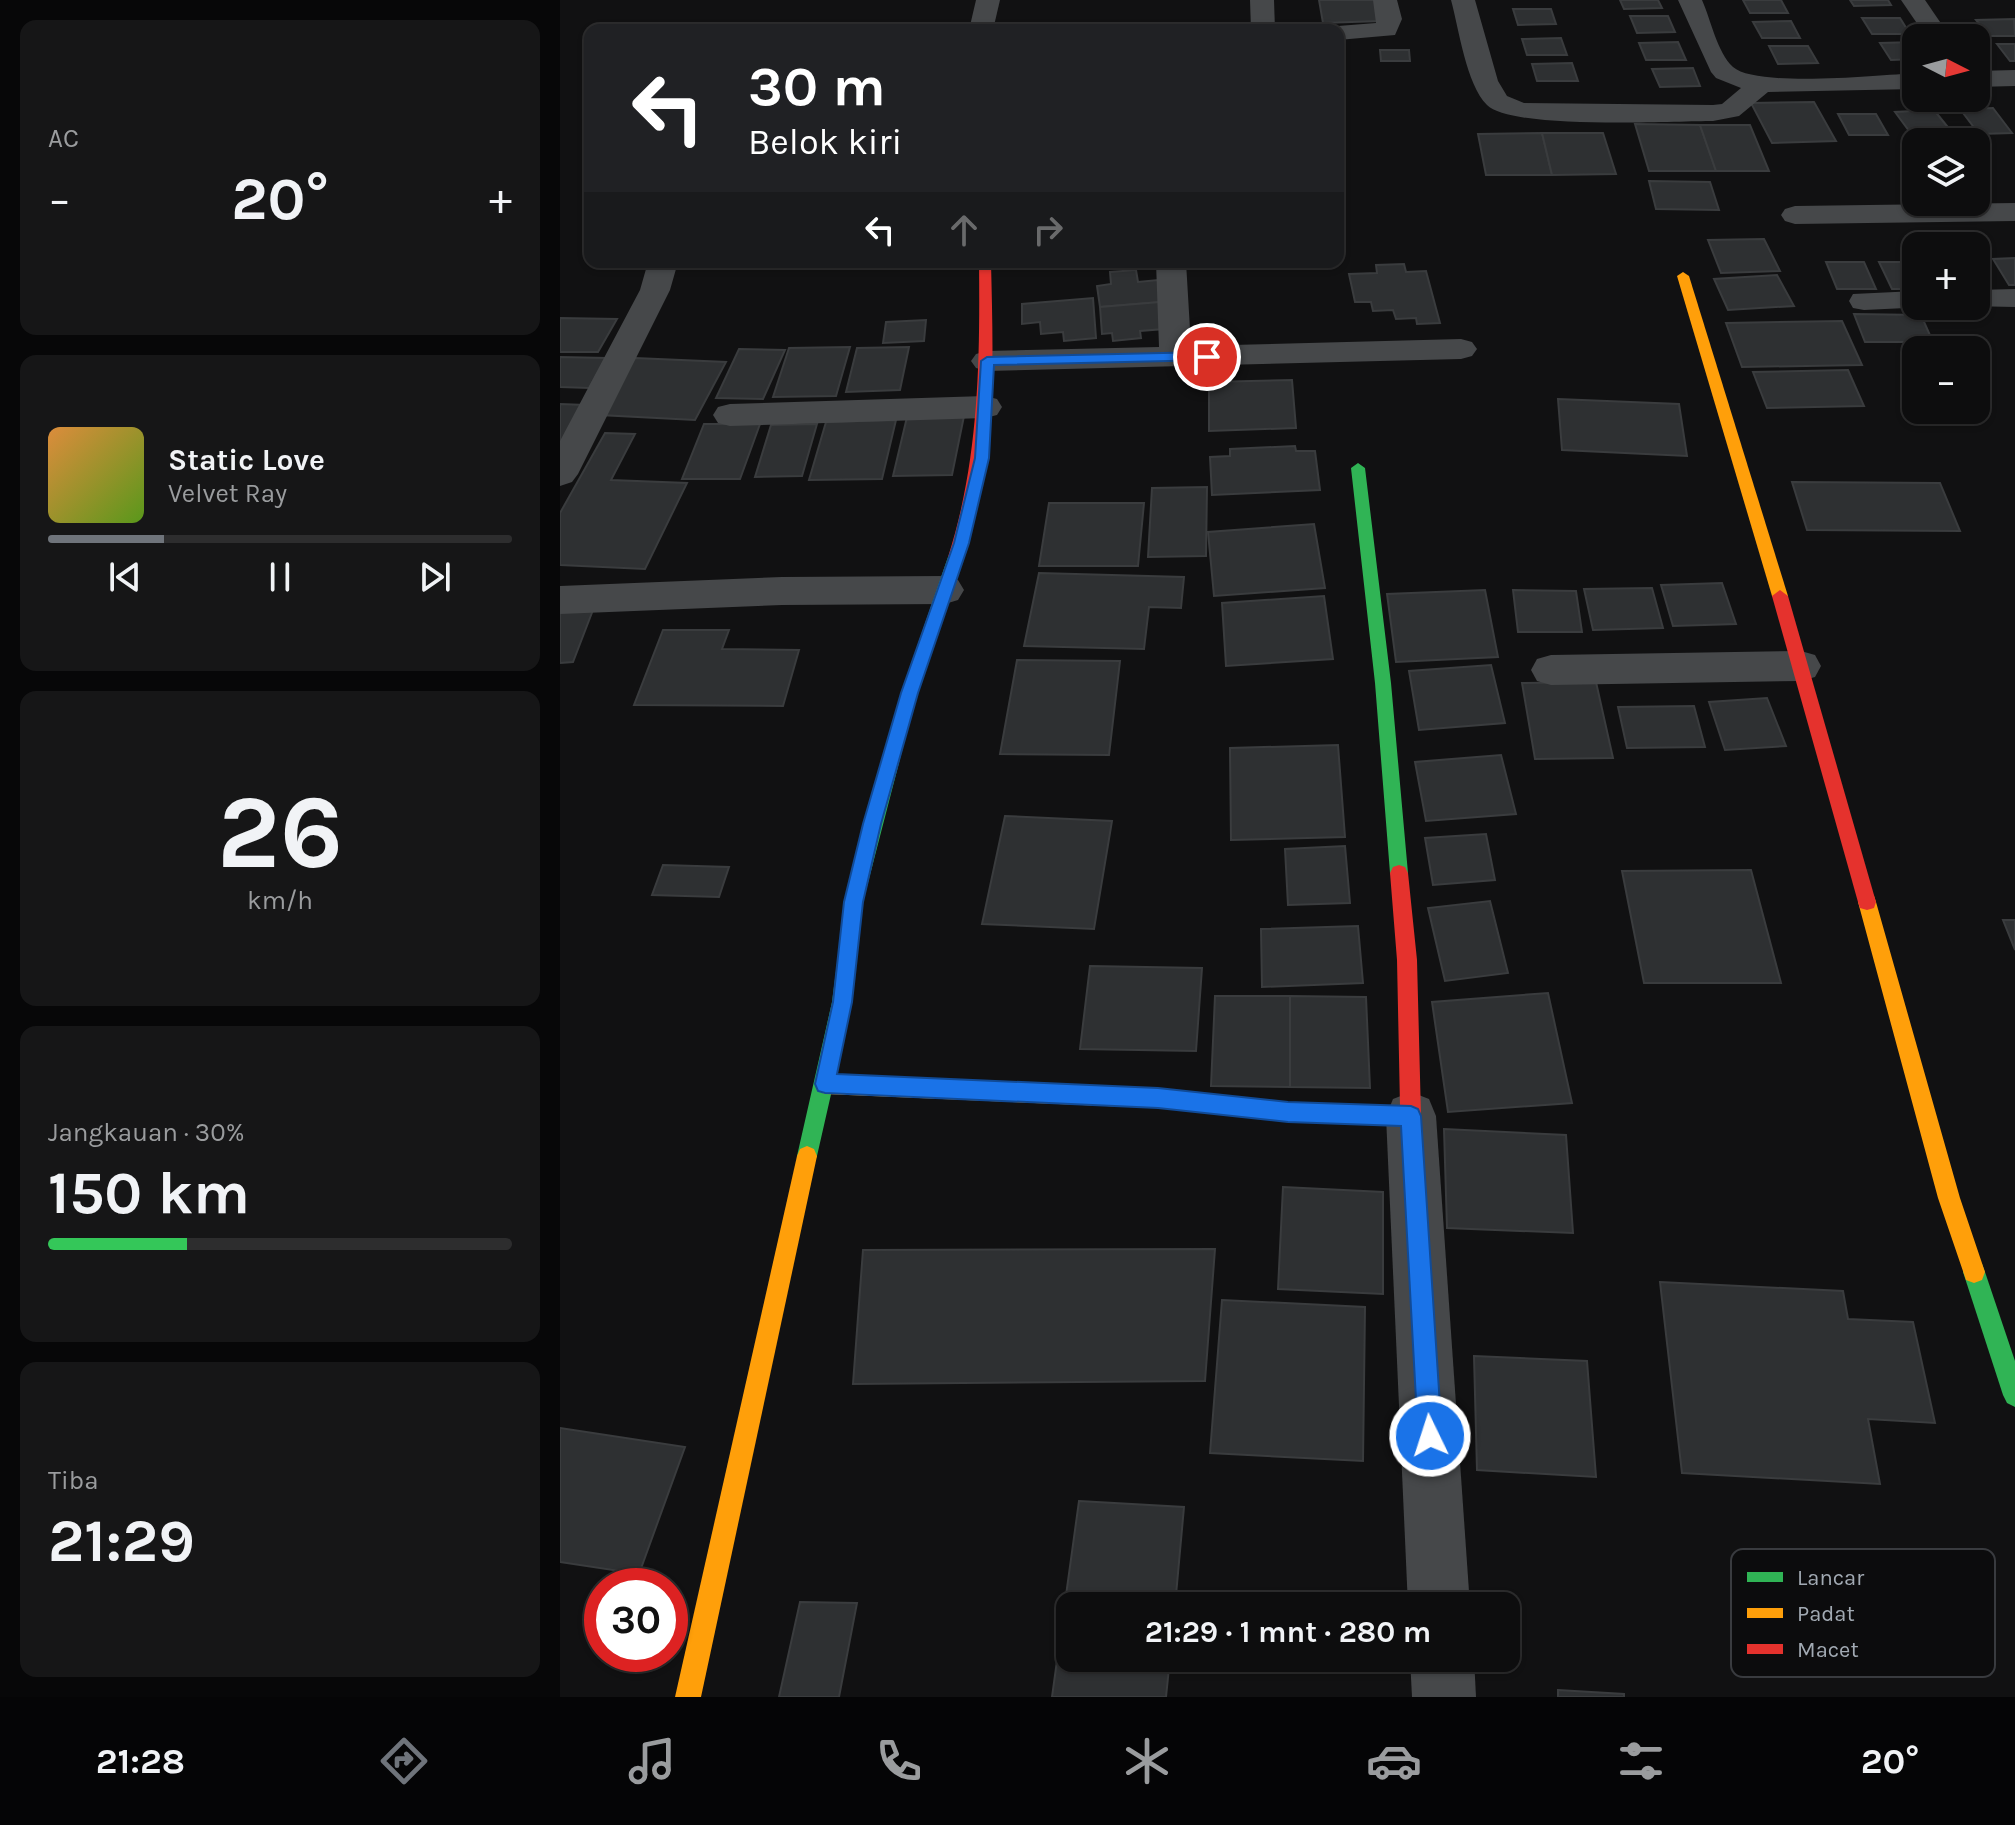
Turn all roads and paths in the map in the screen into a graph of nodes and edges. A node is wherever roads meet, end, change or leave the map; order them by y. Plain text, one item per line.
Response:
1 (988, 0) edge
2 (1262, 0) edge
3 (1385, 0) edge
4 (1463, 0) edge
5 (1690, 0) edge
6 (1913, 0) edge
7 (982, 24) edge
8 (1263, 24) edge
9 (1929, 24) edge
10 (1344, 33) edge
11 (1902, 81) edge
12 (1761, 85) junction
13 (2015, 212) edge
14 (1795, 215) dead end
15 (661, 268) edge
16 (985, 268) edge
17 (1171, 268) edge
18 (1683, 276) dead end
19 (2015, 298) edge
20 (1990, 299) edge
21 (1902, 300) edge
22 (1864, 301) dead end
23 (1461, 349) dead end
24 (1176, 357) junction
25 (987, 361) junction
26 (985, 407) junction
27 (730, 415) dead end
28 (1358, 468) dead end
29 (560, 474) edge
30 (945, 590) junction
31 (560, 600) edge
32 (1801, 666) junction
33 (1551, 670) dead end
34 (825, 1084) junction
35 (1411, 1116) junction
36 (2015, 1395) edge
37 (1438, 1592) edge
38 (1443, 1672) edge
39 (688, 1697) edge
40 (1444, 1697) edge

1 - 7 street
2 - 8 street
3 - 10 street
4 - 12 street
5 - 12 street
6 - 9 street
11 - 12 street
13 - 14 street
15 - 29 street
16 - 25 street
17 - 24 street
18 - 32 street
19 - 20 street
21 - 22 street
23 - 24 street
24 - 25 street
25 - 26 street
26 - 27 street
26 - 30 street
28 - 35 street
30 - 31 street
30 - 34 street
32 - 33 street
32 - 36 street
34 - 35 street
34 - 39 street
35 - 37 street
38 - 40 street

